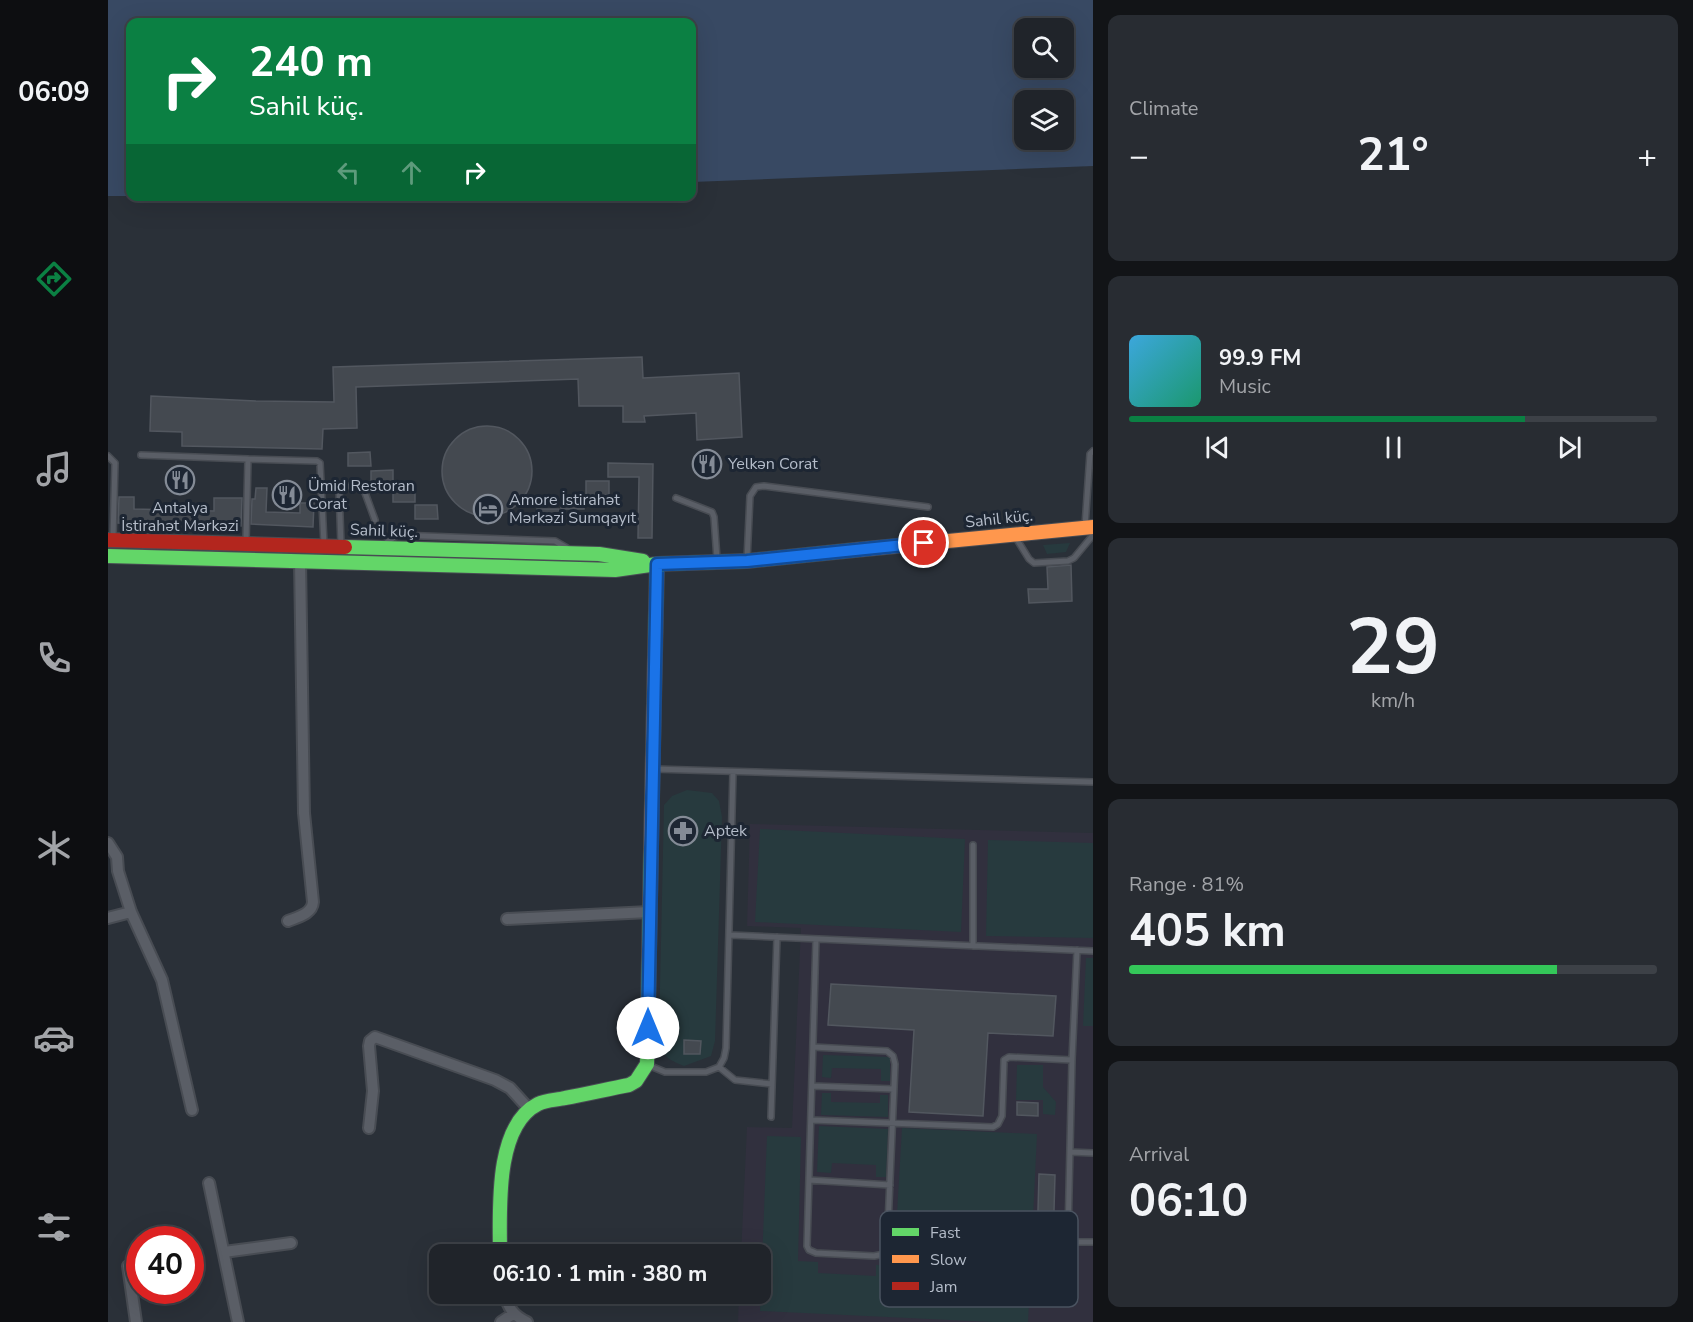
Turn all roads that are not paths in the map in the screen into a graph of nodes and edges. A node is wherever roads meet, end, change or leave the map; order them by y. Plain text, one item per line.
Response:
1 (1093, 451) edge
2 (141, 455) dead end
3 (108, 456) edge
4 (249, 459) junction
5 (676, 498) dead end
6 (927, 507) dead end
7 (375, 520) dead end
8 (1090, 530) edge
9 (1013, 534) junction
10 (111, 540) edge
11 (246, 543) junction
12 (324, 546) junction
13 (340, 546) junction
14 (108, 556) edge
15 (300, 561) junction
16 (747, 561) junction
17 (717, 563) junction
18 (657, 564) junction
19 (654, 769) junction
20 (733, 772) junction
21 (1093, 782) edge
22 (108, 843) edge
23 (973, 845) dead end
24 (131, 912) junction
25 (649, 912) junction
26 (108, 918) edge
27 (507, 919) dead end
28 (288, 921) dead end
29 (730, 935) junction
30 (777, 937) junction
31 (816, 939) junction
32 (973, 946) junction
33 (1077, 950) junction
34 (1093, 951) edge
35 (813, 1047) junction
36 (1072, 1060) junction
37 (647, 1064) junction
38 (719, 1067) junction
39 (772, 1084) junction
40 (812, 1086) junction
41 (894, 1089) junction
42 (529, 1109) junction
43 (192, 1110) dead end
44 (771, 1117) dead end
45 (811, 1120) junction
46 (893, 1125) junction
47 (369, 1128) dead end
48 (1070, 1152) junction
49 (1093, 1153) edge
50 (809, 1180) junction
51 (209, 1184) dead end
52 (890, 1185) junction
53 (889, 1211) edge
54 (1069, 1211) edge
55 (291, 1243) dead end
56 (501, 1244) edge
57 (224, 1252) junction
58 (880, 1255) edge
59 (133, 1304) edge
60 (507, 1304) edge
61 (513, 1314) junction
62 (135, 1322) edge
63 (238, 1322) edge
64 (501, 1322) edge
65 (527, 1322) edge

1 - 8 lane
2 - 4 lane
3 - 10 lane
4 - 11 lane
4 - 12 lane
5 - 17 lane
6 - 16 lane
7 - 13 lane
8 - 9 main road, Sahil küç.
8 - 9 lane
9 - 16 main road, Sahil küç.
10 - 11 main road, Sahil küç.
11 - 12 main road, Sahil küç.
12 - 13 main road, Sahil küç.
13 - 18 main road, Sahil küç.
14 - 15 main road, Sahil küç.
15 - 18 main road, Sahil küç.
15 - 28 street
16 - 17 main road, Sahil küç.
17 - 18 main road, Sahil küç.
18 - 19 main road
19 - 20 lane
19 - 25 main road
20 - 21 lane
20 - 29 lane
22 - 24 street
23 - 32 lane
24 - 26 street
24 - 43 street
25 - 27 street
25 - 37 main road
29 - 30 lane
29 - 38 lane
30 - 31 lane
30 - 39 lane
31 - 32 lane
31 - 35 lane
32 - 33 lane
33 - 34 lane
33 - 36 lane
35 - 40 lane
35 - 41 lane
36 - 46 lane
36 - 48 lane
37 - 38 lane
37 - 42 main road
38 - 39 lane
39 - 44 lane
40 - 41 lane
40 - 45 lane
41 - 46 lane
42 - 47 street
42 - 56 main road
45 - 46 lane
45 - 50 lane
46 - 52 lane
48 - 49 lane
48 - 54 lane
50 - 52 lane
50 - 58 lane
51 - 57 street
52 - 53 lane
55 - 57 street
57 - 63 street
59 - 62 street
60 - 61 street
61 - 64 street
61 - 65 street

